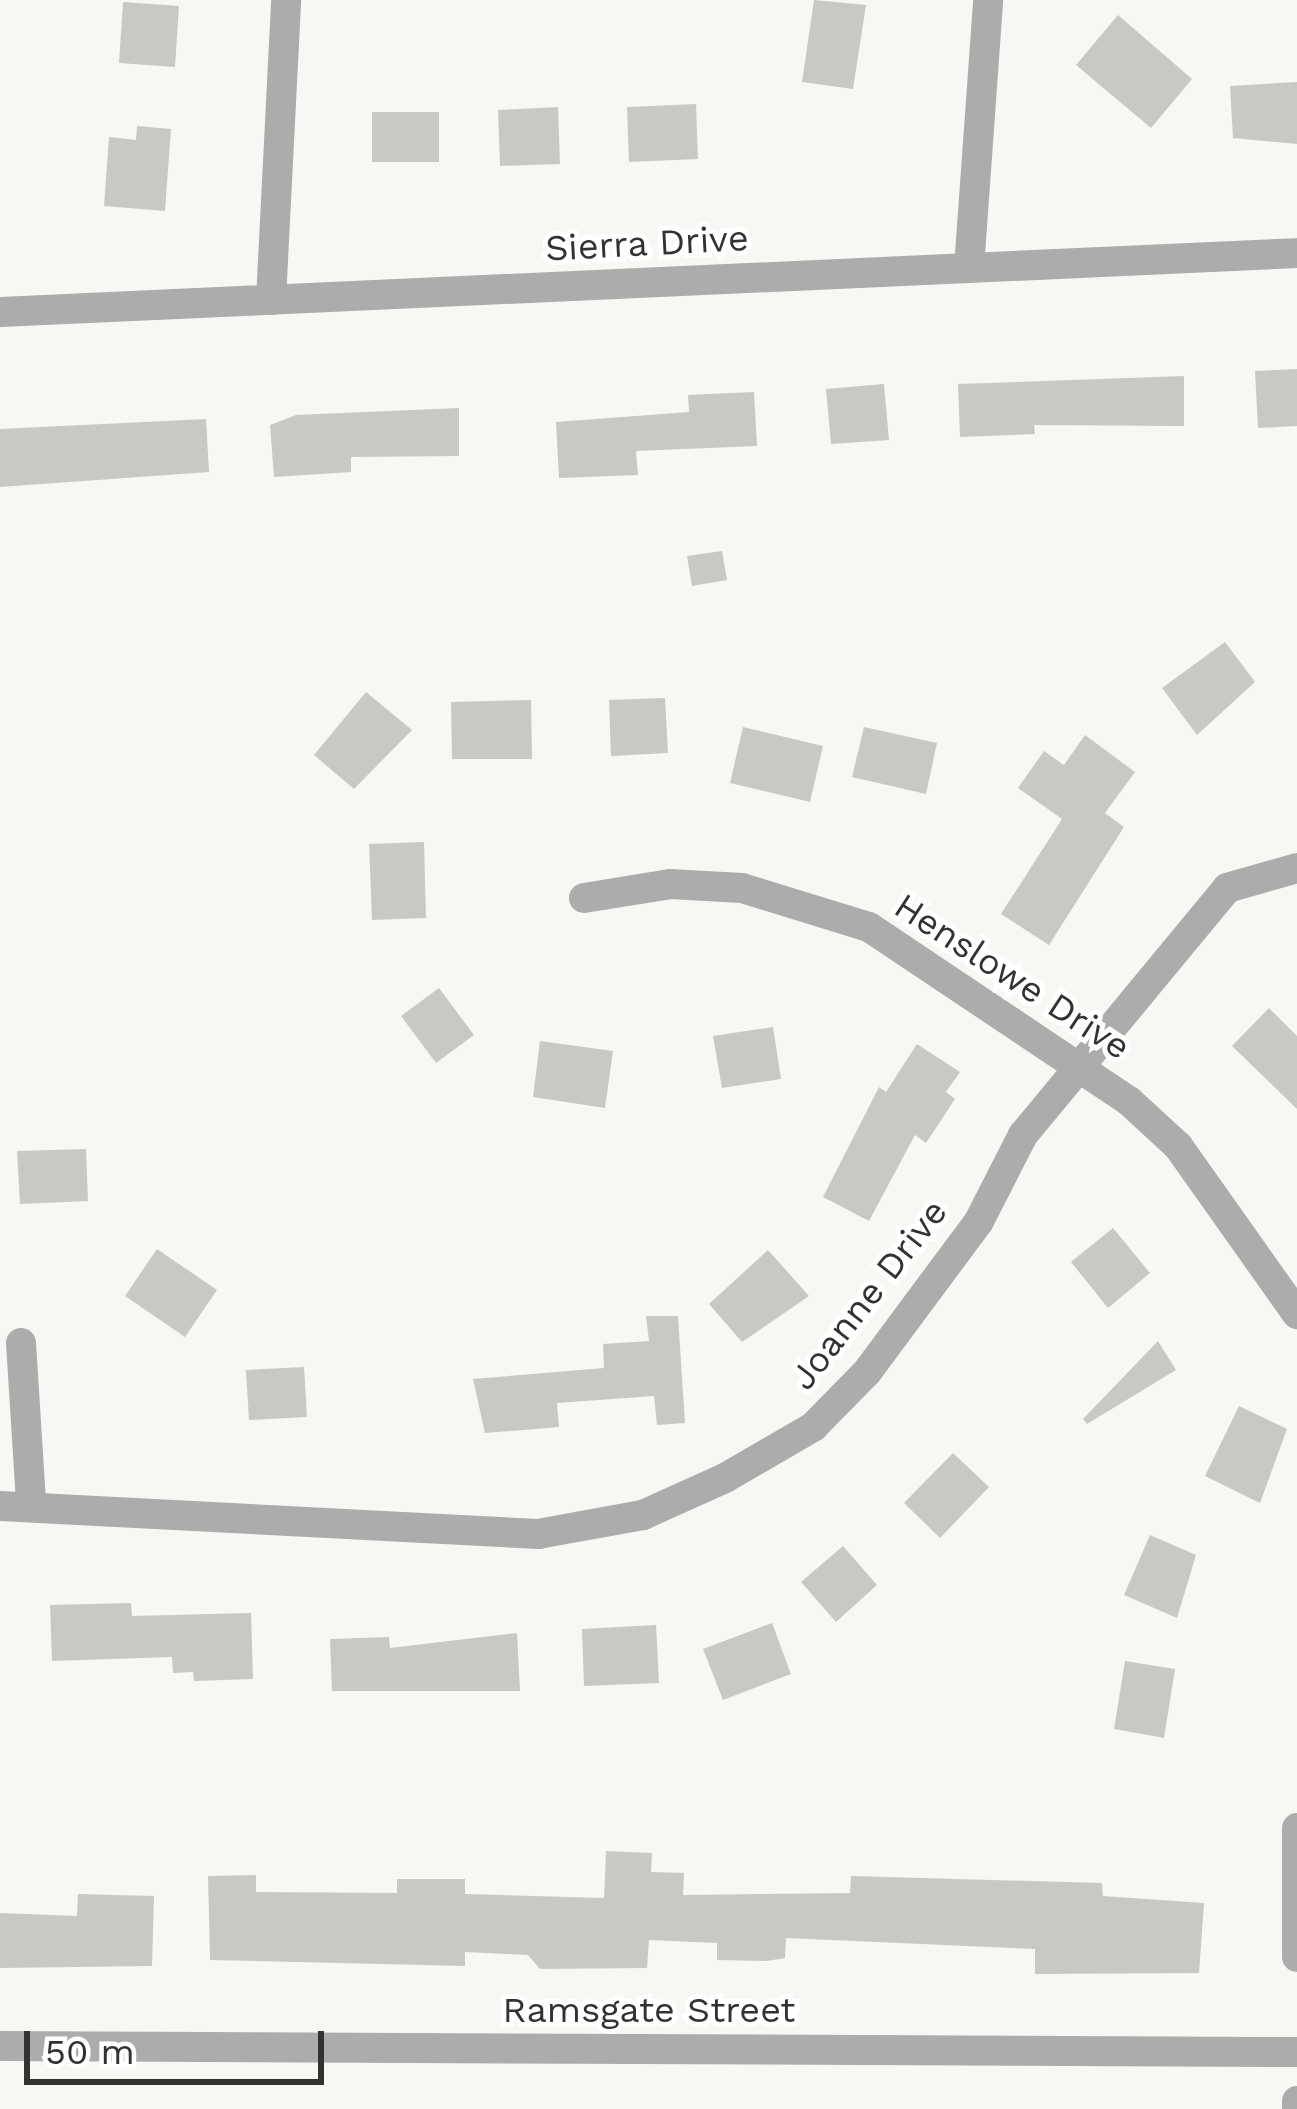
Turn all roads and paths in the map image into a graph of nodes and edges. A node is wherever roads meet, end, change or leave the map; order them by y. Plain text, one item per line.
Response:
1 (286, 0) edge
2 (988, 0) edge
3 (1297, 253) edge
4 (969, 268) junction
5 (271, 299) junction
6 (0, 312) edge
7 (1297, 868) edge
8 (584, 898) dead end
9 (1083, 1068) junction
10 (1297, 1314) edge
11 (20, 1343) dead end
12 (15, 1505) edge
13 (1297, 1828) edge
14 (1297, 1957) edge
15 (0, 2046) edge
16 (1297, 2052) edge

1 - 5 street
2 - 4 street
3 - 4 street, Sierra Drive
4 - 5 street, Sierra Drive
5 - 6 street, Sierra Drive
7 - 9 street, Joanne Drive
8 - 9 street, Henslowe Drive
9 - 10 street, Henslowe Drive
9 - 12 street, Joanne Drive
11 - 12 street
13 - 14 street
15 - 16 street, Ramsgate Street

